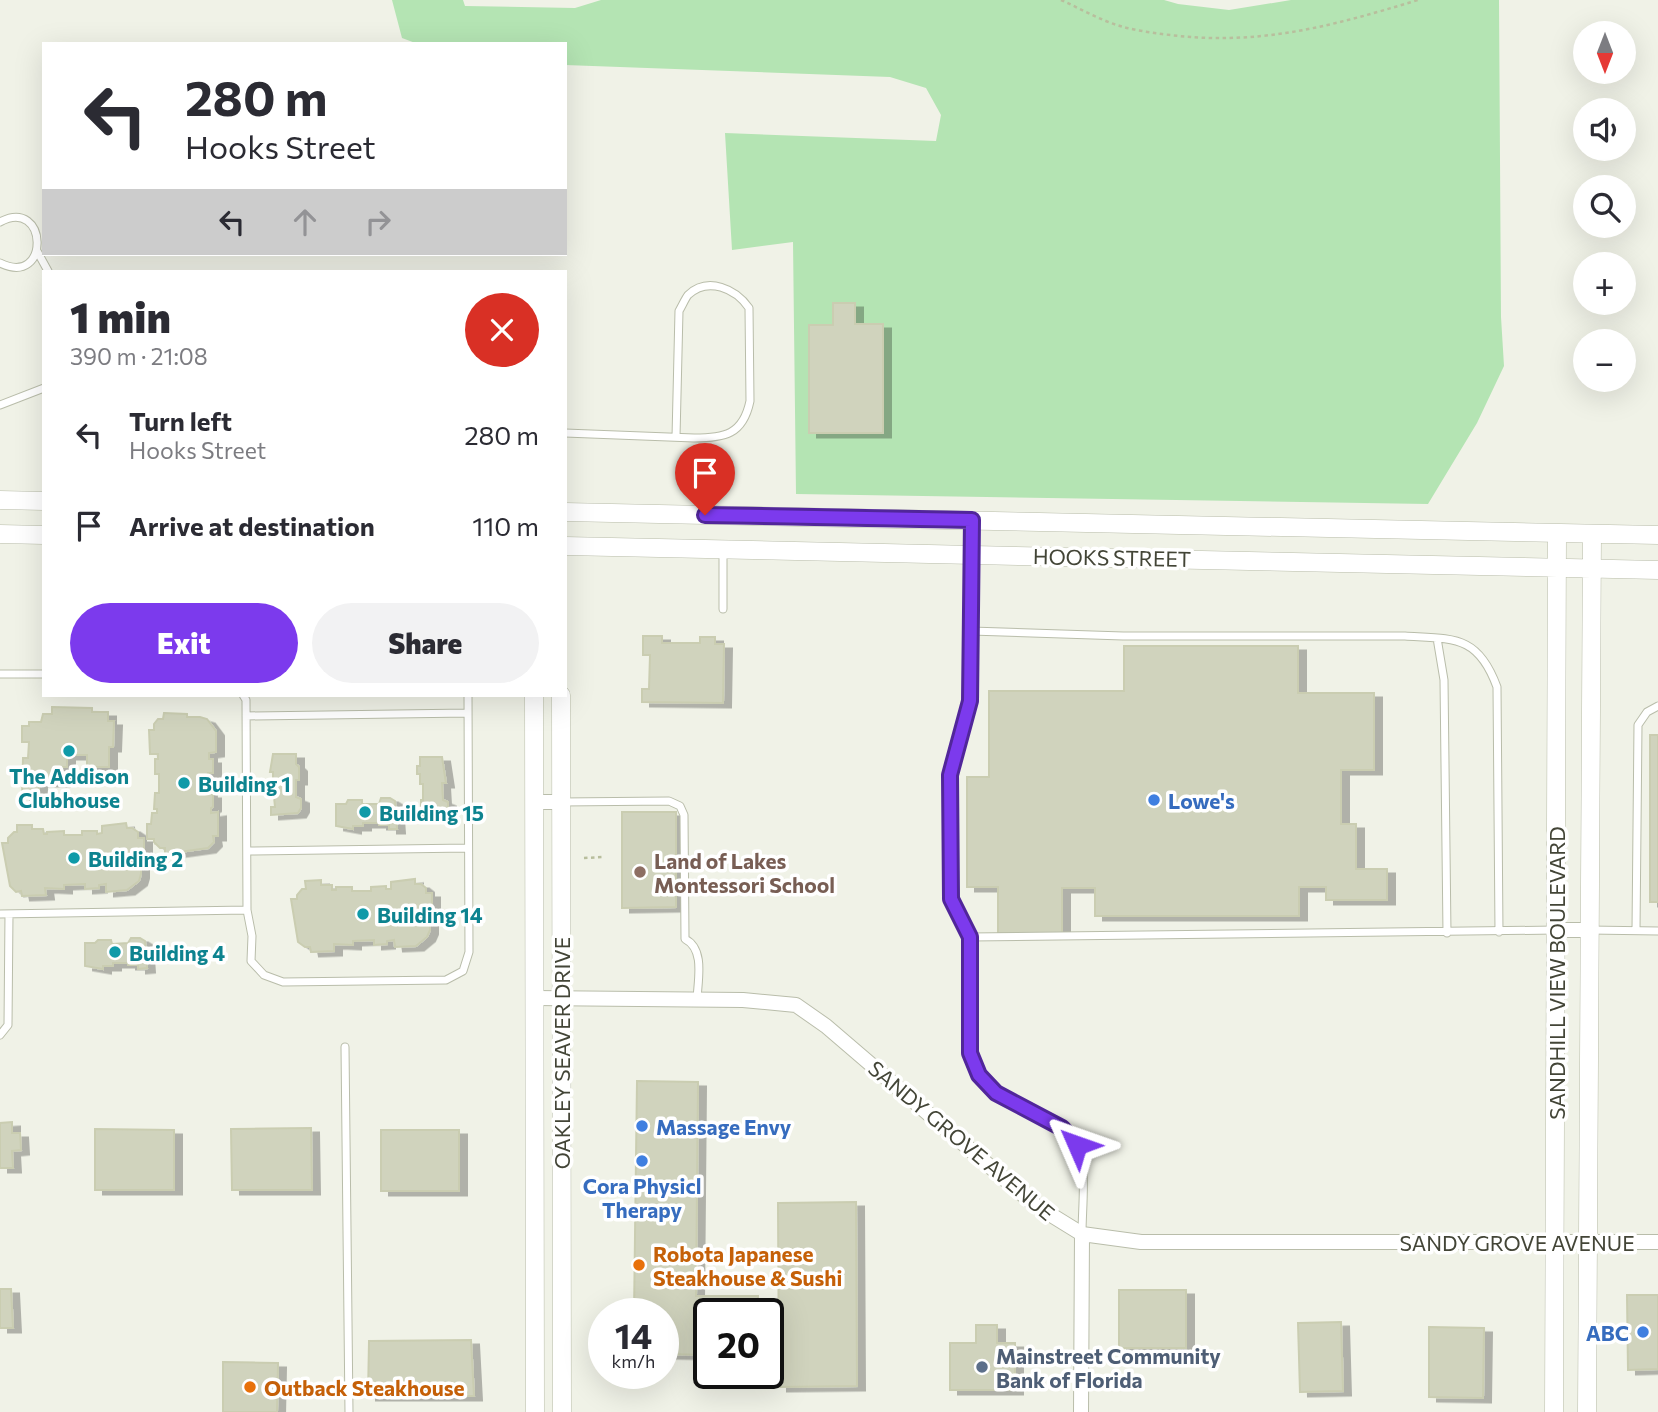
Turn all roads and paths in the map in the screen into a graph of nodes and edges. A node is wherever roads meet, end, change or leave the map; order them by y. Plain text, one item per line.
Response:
1 (1062, 0) edge
2 (1418, 0) edge
3 (0, 222) edge
4 (37, 251) junction
5 (0, 263) edge
6 (47, 270) edge
7 (42, 388) edge
8 (0, 405) edge
9 (567, 433) edge
10 (676, 437) junction
11 (0, 500) edge
12 (42, 501) edge
13 (567, 512) edge
14 (972, 520) junction
15 (1557, 533) junction
16 (0, 534) edge
17 (1592, 534) junction
18 (42, 535) edge
19 (1658, 535) edge
20 (567, 546) edge
21 (723, 549) junction
22 (972, 553) junction
23 (1557, 568) junction
24 (1591, 569) junction
25 (1658, 570) edge
26 (723, 609) dead end
27 (971, 631) junction
28 (1437, 638) junction
29 (0, 674) edge
30 (42, 674) edge
31 (244, 697) edge
32 (468, 697) edge
33 (534, 697) edge
34 (561, 697) edge
35 (1658, 706) edge
36 (468, 713) junction
37 (246, 716) junction
38 (534, 802) junction
39 (561, 802) junction
40 (468, 848) junction
41 (247, 851) junction
42 (603, 857) dead end
43 (584, 858) dead end
44 (247, 910) junction
45 (0, 914) edge
46 (9, 914) junction
47 (1556, 930) junction
48 (1589, 930) junction
49 (1636, 930) junction
50 (1658, 931) edge
51 (1499, 932) junction
52 (1447, 933) junction
53 (970, 937) junction
54 (534, 998) junction
55 (561, 999) junction
56 (697, 1000) junction
57 (0, 1035) edge
58 (345, 1047) dead end
59 (1082, 1234) junction
60 (1555, 1242) junction
61 (1588, 1242) junction
62 (1658, 1242) edge
63 (349, 1412) edge
64 (535, 1412) edge
65 (562, 1412) edge
66 (1081, 1412) edge
67 (1554, 1412) edge
68 (1587, 1412) edge

1 - 2 path
3 - 4 lane
4 - 5 lane
4 - 6 lane
7 - 8 lane
9 - 10 lane
10 - 10 lane
11 - 12 street
13 - 14 street, HOOKS STREET
14 - 15 street, HOOKS STREET
14 - 22 street
15 - 17 street, HOOKS STREET
15 - 23 street, SANDHILL VIEW BOULEVARD
16 - 18 street
17 - 19 street, HOOKS STREET
17 - 24 street, SANDHILL VIEW BOULEVARD
20 - 21 street, HOOKS STREET
21 - 22 street, HOOKS STREET
21 - 26 lane
22 - 23 street, HOOKS STREET
22 - 27 lane
23 - 24 street, HOOKS STREET
23 - 47 street, SANDHILL VIEW BOULEVARD
24 - 25 street, HOOKS STREET
24 - 48 street, SANDHILL VIEW BOULEVARD
27 - 28 lane
27 - 53 lane
28 - 51 lane
28 - 52 lane
29 - 30 lane
31 - 37 lane
32 - 36 lane
33 - 38 street, OAKLEY SEAVER DRIVE
34 - 39 street, OAKLEY SEAVER DRIVE
35 - 49 lane
36 - 37 lane
36 - 40 lane
37 - 41 lane
38 - 39 street
38 - 54 street, OAKLEY SEAVER DRIVE
39 - 55 street, OAKLEY SEAVER DRIVE
39 - 56 lane
40 - 41 lane
40 - 44 lane
41 - 44 lane
42 - 43 path
44 - 46 lane
45 - 46 lane
46 - 57 lane
47 - 48 street
47 - 51 lane
47 - 60 street, SANDHILL VIEW BOULEVARD
48 - 49 lane
48 - 61 street, SANDHILL VIEW BOULEVARD
49 - 50 lane
51 - 52 lane
52 - 53 lane
53 - 59 lane
54 - 55 street, SANDY GROVE AVENUE
54 - 64 street, OAKLEY SEAVER DRIVE
55 - 56 street, SANDY GROVE AVENUE
55 - 65 street, OAKLEY SEAVER DRIVE
56 - 59 street, SANDY GROVE AVENUE
58 - 63 lane
59 - 60 street, SANDY GROVE AVENUE
59 - 66 street
60 - 61 street, SANDY GROVE AVENUE
60 - 67 street, SANDHILL VIEW BOULEVARD
61 - 62 street, SANDY GROVE AVENUE
61 - 68 street, SANDHILL VIEW BOULEVARD

